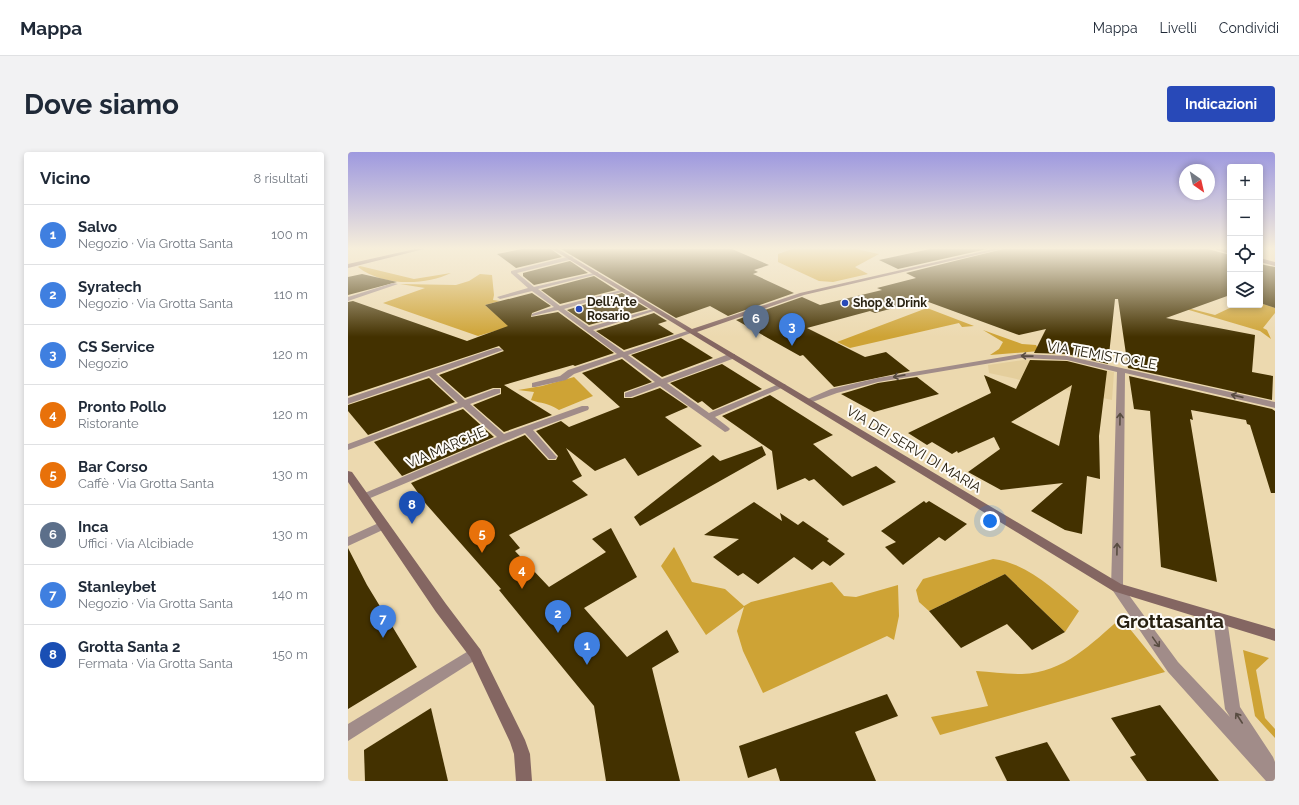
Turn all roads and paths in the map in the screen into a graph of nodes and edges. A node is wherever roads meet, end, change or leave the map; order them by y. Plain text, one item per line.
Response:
1 (520, 278) edge
2 (575, 278) edge
3 (605, 278) edge
4 (870, 278) edge
5 (395, 284) dead end
6 (533, 289) junction
7 (624, 290) junction
8 (500, 297) dead end
9 (348, 299) edge
10 (559, 308) junction
11 (655, 309) junction
12 (534, 315) dead end
13 (588, 329) junction
14 (692, 332) junction
15 (499, 350) dead end
16 (623, 355) junction
17 (732, 356) junction
18 (1121, 369) junction
19 (430, 373) junction
20 (660, 383) junction
21 (535, 385) dead end
22 (782, 386) junction
23 (497, 390) dead end
24 (628, 395) dead end
25 (348, 401) edge
26 (807, 401) junction
27 (464, 403) junction
28 (1275, 405) edge
29 (585, 408) dead end
30 (708, 417) junction
31 (526, 429) junction
32 (725, 430) dead end
33 (503, 438) junction
34 (348, 447) edge
35 (552, 457) dead end
36 (348, 474) edge
37 (364, 498) junction
38 (383, 525) junction
39 (348, 542) edge
40 (1117, 588) junction
41 (1220, 619) junction
42 (1275, 635) edge
43 (475, 653) junction
44 (348, 733) edge
45 (1275, 775) edge
46 (1275, 778) edge
47 (524, 781) edge

1 - 6 street
2 - 6 street
3 - 7 street, VIA DEI SERVI DI MARIA
4 - 14 street
5 - 9 street
6 - 8 street
6 - 10 street
7 - 10 street
7 - 11 street, VIA DEI SERVI DI MARIA
10 - 12 street
10 - 13 street
11 - 13 street
11 - 14 street, VIA DEI SERVI DI MARIA
13 - 16 street
14 - 16 street
14 - 17 street, VIA DEI SERVI DI MARIA
15 - 19 street
16 - 20 street
16 - 21 street
17 - 20 street
17 - 22 street, VIA DEI SERVI DI MARIA
18 -> 26 street, VIA TEMISTOCLE
28 -> 18 street, VIA TEMISTOCLE
40 -> 18 street
19 - 25 street
19 - 27 street, VIA MARCHE
20 - 24 street
20 - 30 street
22 - 26 street, VIA DEI SERVI DI MARIA
22 - 30 street
23 - 27 street
26 - 40 street, VIA DEI SERVI DI MARIA
27 - 33 street, VIA MARCHE
27 - 34 street
29 - 31 street
30 - 32 street
31 - 33 street
31 - 35 street
33 - 37 street, VIA MARCHE
36 - 37 street
37 - 38 street
38 - 39 street
38 - 43 street
40 - 41 street, VIA DEI SERVI DI MARIA
40 -> 46 street
41 - 42 street, VIA DEI SERVI DI MARIA
45 -> 41 street
43 - 44 street
43 - 47 street

